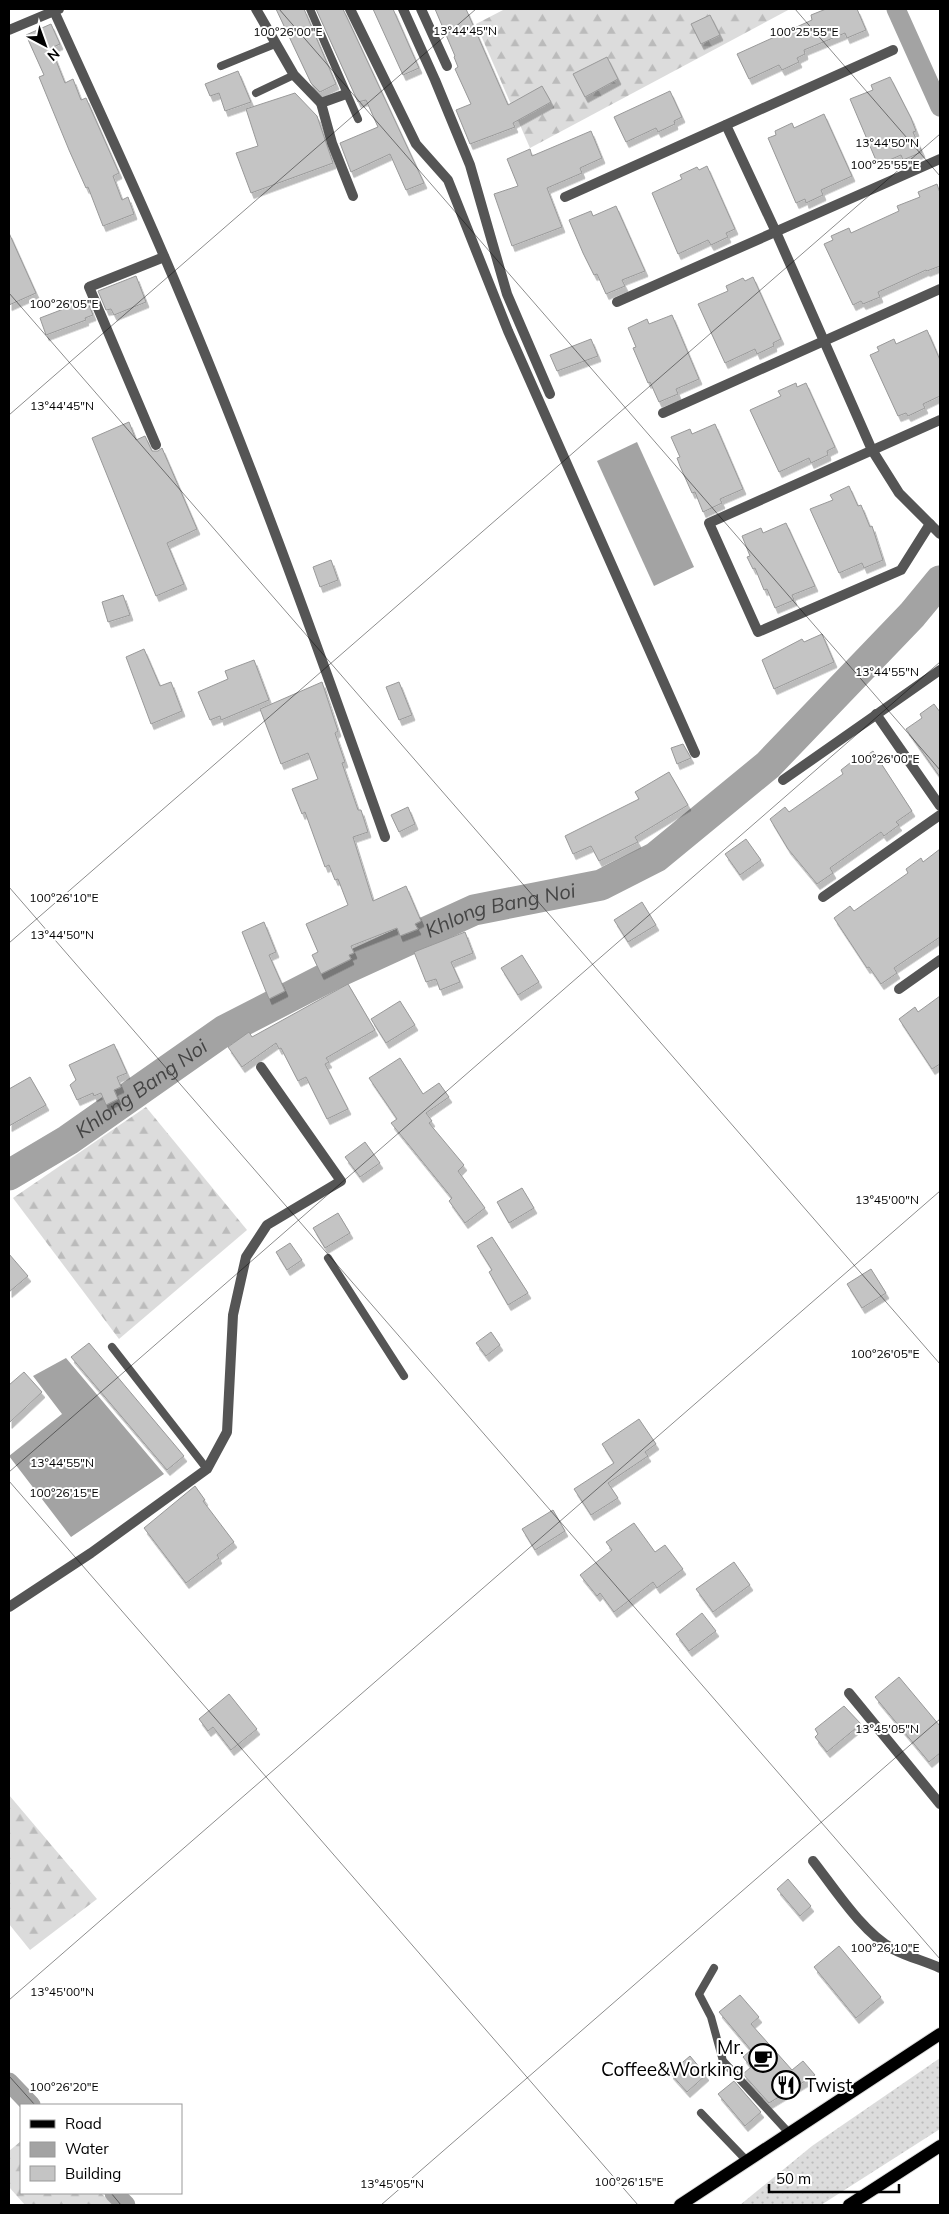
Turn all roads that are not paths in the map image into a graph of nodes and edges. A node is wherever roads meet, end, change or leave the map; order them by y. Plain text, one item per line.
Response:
1 (256, 9) edge
2 (310, 9) edge
3 (350, 9) edge
4 (403, 9) edge
5 (422, 9) edge
6 (57, 10) edge
7 (9, 30) edge
8 (275, 44) junction
9 (893, 50) dead end
10 (221, 66) dead end
11 (447, 66) dead end
12 (294, 74) junction
13 (256, 92) dead end
14 (346, 94) junction
15 (321, 103) junction
16 (358, 119) dead end
17 (726, 125) junction
18 (940, 159) edge
19 (353, 196) dead end
20 (565, 197) dead end
21 (776, 232) junction
22 (164, 257) junction
23 (940, 289) edge
24 (617, 302) dead end
25 (824, 340) junction
26 (550, 394) dead end
27 (663, 413) dead end
28 (940, 420) edge
29 (156, 445) dead end
30 (872, 450) junction
31 (930, 524) junction
32 (940, 534) edge
33 (940, 670) edge
34 (876, 714) junction
35 (695, 753) dead end
36 (784, 780) dead end
37 (940, 806) edge
38 (940, 815) edge
39 (385, 837) dead end
40 (823, 897) dead end
41 (940, 960) edge
42 (899, 989) dead end
43 (261, 1067) dead end
44 (328, 1258) dead end
45 (112, 1347) dead end
46 (404, 1376) dead end
47 (207, 1469) junction
48 (9, 1607) edge
49 (850, 1693) dead end
50 (940, 1804) edge
51 (812, 1861) dead end
52 (714, 1968) dead end
53 (940, 1968) edge
54 (940, 2034) edge
55 (702, 2112) dead end
56 (788, 2133) junction
57 (940, 2146) edge
58 (748, 2161) junction
59 (680, 2205) edge
60 (850, 2205) edge

1 - 8 street
2 - 14 lane
3 - 35 street
4 - 26 street
5 - 11 street
6 - 7 street
6 - 22 street
8 - 10 lane
8 - 12 street
9 - 17 street
12 - 13 lane
12 - 15 street
14 - 15 street
14 - 16 lane
15 - 19 street
17 - 20 street
17 - 21 street
18 - 21 street
21 - 24 street
21 - 25 street
22 - 29 street
22 - 39 street
23 - 25 street
25 - 27 street
25 - 30 street
28 - 30 street
30 - 31 street
30 - 31 street
31 - 32 street
33 - 34 street
34 - 36 street
34 - 37 street
38 - 40 street
41 - 42 street
43 - 47 street
44 - 46 lane
45 - 47 lane
47 - 48 street
49 - 50 street
51 - 53 street
52 - 56 lane
54 - 56 main road
55 - 58 lane
56 - 58 main road
57 - 60 main road
58 - 59 main road

